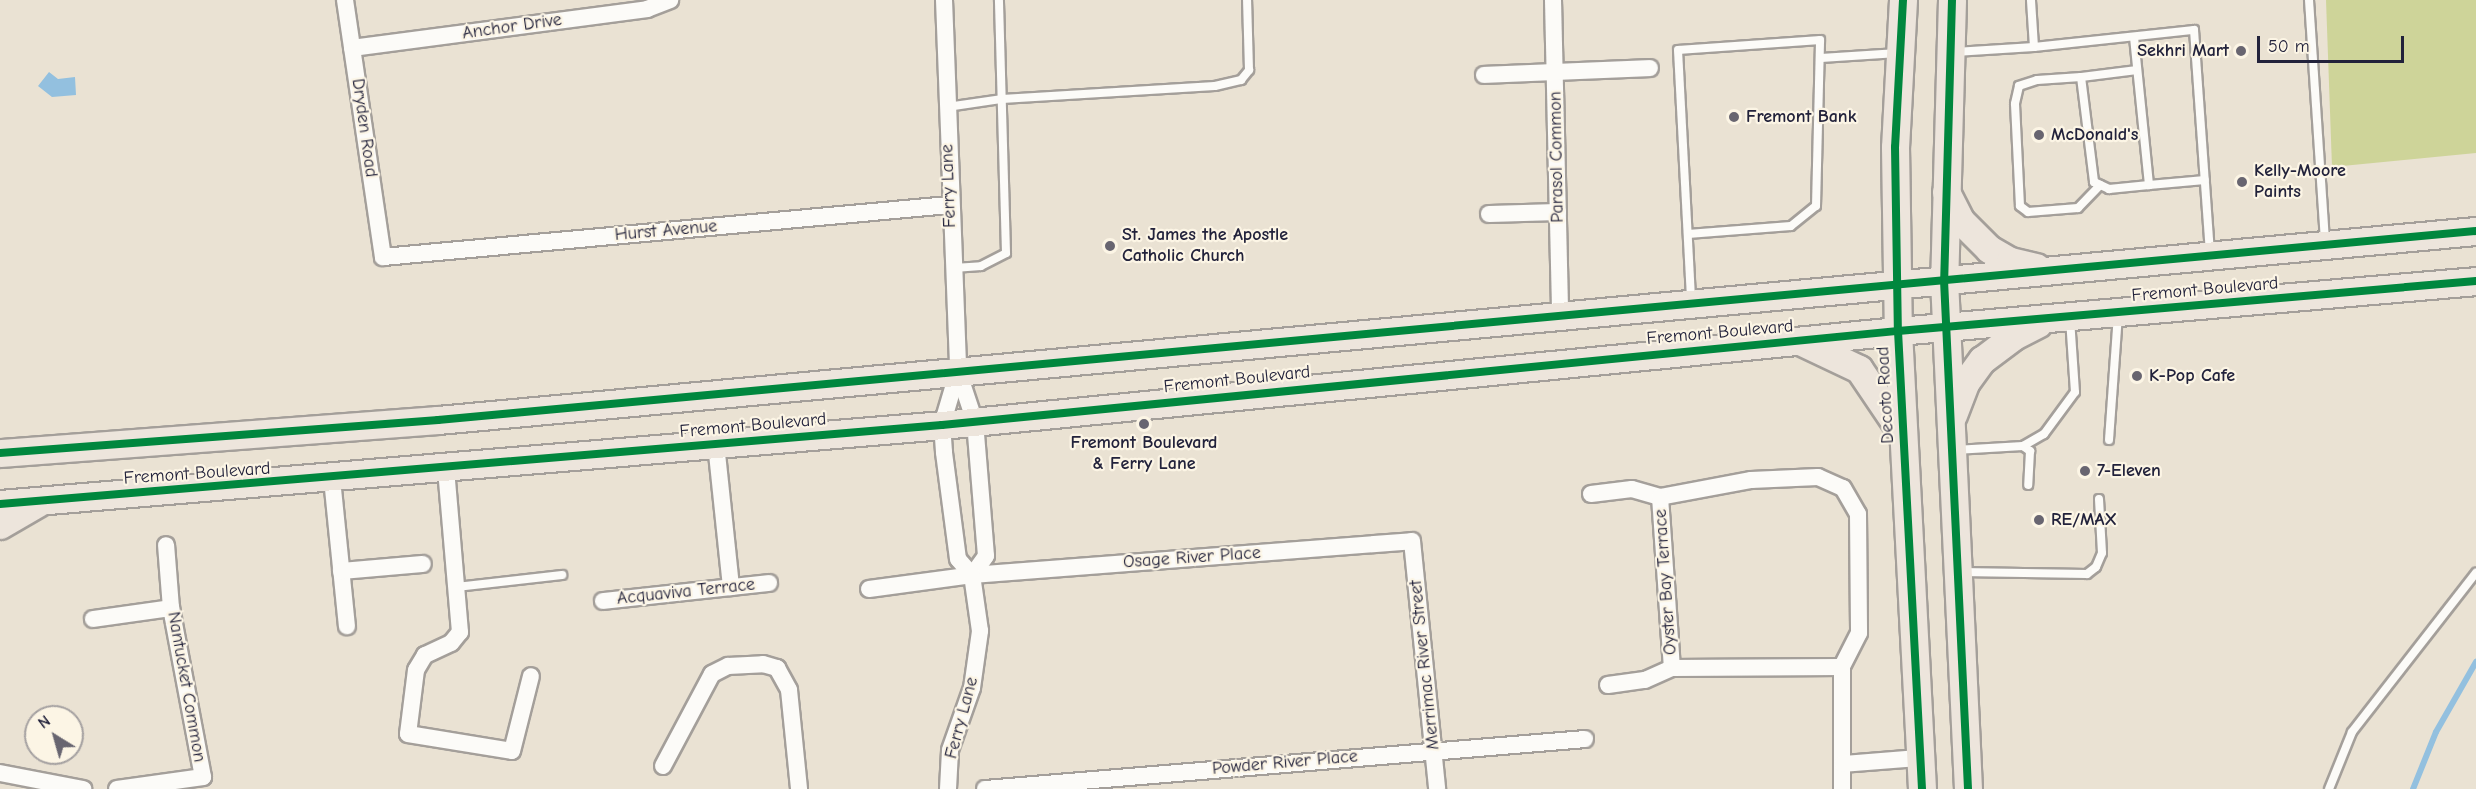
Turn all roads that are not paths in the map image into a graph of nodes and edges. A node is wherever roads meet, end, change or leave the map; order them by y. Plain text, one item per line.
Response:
1 (345, 0) edge
2 (670, 0) edge
3 (944, 0) edge
4 (999, 0) edge
5 (1247, 0) edge
6 (1553, 0) edge
7 (1903, 0) edge
8 (1952, 0) edge
9 (2031, 0) edge
10 (2308, 0) edge
11 (2134, 37) junction
12 (2034, 47) junction
13 (352, 48) junction
14 (1948, 52) junction
15 (1898, 53) junction
16 (1821, 58) junction
17 (1650, 68) dead end
18 (2137, 70) junction
19 (1555, 71) junction
20 (1484, 75) dead end
21 (2081, 77) junction
22 (1002, 99) junction
23 (947, 107) junction
24 (2205, 180) junction
25 (2100, 185) junction
26 (2149, 185) junction
27 (1945, 189) junction
28 (949, 206) junction
29 (1558, 212) junction
30 (1489, 214) dead end
31 (2476, 231) edge
32 (1688, 234) junction
33 (2325, 245) junction
34 (2211, 256) junction
35 (382, 257) joint
36 (953, 268) junction
37 (2052, 270) junction
38 (1944, 280) junction
39 (2476, 281) edge
40 (1898, 284) junction
41 (1691, 303) junction
42 (2118, 312) junction
43 (1560, 315) junction
44 (2060, 317) junction
45 (1946, 327) junction
46 (1898, 331) junction
47 (1798, 340) junction
48 (958, 371) junction
49 (975, 422) junction
50 (1950, 423) junction
51 (942, 425) junction
52 (1904, 436) junction
53 (2109, 440) dead end
54 (716, 444) junction
55 (2023, 446) junction
56 (1952, 451) junction
57 (0, 453) edge
58 (446, 469) junction
59 (332, 479) junction
60 (2028, 486) dead end
61 (1591, 495) dead end
62 (1660, 497) junction
63 (2099, 499) dead end
64 (43, 500) junction
65 (0, 504) edge
66 (0, 525) edge
67 (1412, 541) joint
68 (166, 545) dead end
69 (423, 564) dead end
70 (341, 571) junction
71 (1958, 572) junction
72 (2476, 573) edge
73 (562, 575) dead end
74 (972, 575) junction
75 (769, 583) dead end
76 (456, 587) junction
77 (731, 587) junction
78 (869, 589) dead end
79 (603, 601) dead end
80 (171, 608) junction
81 (93, 619) dead end
82 (347, 626) dead end
83 (1842, 667) junction
84 (1672, 668) junction
85 (531, 676) dead end
86 (1608, 685) dead end
87 (1586, 739) dead end
88 (1434, 750) junction
89 (1920, 758) junction
90 (1843, 764) junction
91 (663, 765) dead end
92 (0, 773) edge
93 (82, 789) edge
94 (117, 789) edge
95 (799, 789) edge
96 (948, 789) edge
97 (985, 789) edge
98 (1437, 789) edge
99 (1842, 789) edge
100 (1922, 789) edge
101 (1968, 789) edge
102 (2329, 789) edge

1 - 13 street, Dryden Road
2 - 13 street, Anchor Drive
3 - 23 street, Ferry Lane
4 - 22 lane
5 - 22 lane
6 - 19 street, Parasol Common
7 - 15 main road, Decoto Road
8 - 14 main road
9 - 12 lane
10 - 33 lane
11 - 12 lane
11 - 18 lane
11 - 24 lane
12 - 14 lane
13 - 35 street, Dryden Road
14 - 27 main road
15 - 16 lane
15 - 40 main road, Decoto Road
16 - 32 lane
16 - 32 lane
17 - 19 street
18 - 21 lane
18 - 26 lane
19 - 20 street
19 - 29 street, Parasol Common
21 - 25 lane
21 - 25 lane
22 - 23 lane
22 - 36 lane
23 - 28 street, Ferry Lane
24 - 26 lane
24 - 34 lane
25 - 26 lane
27 - 37 main road
27 - 38 main road
28 - 35 street, Hurst Avenue
28 - 36 street, Ferry Lane
29 - 30 street
29 - 43 street, Parasol Common
31 - 33 main road, Fremont Boulevard
32 - 41 lane
33 - 34 main road, Fremont Boulevard
34 - 37 main road, Fremont Boulevard
36 - 48 street, Ferry Lane
37 - 38 main road, Fremont Boulevard
38 - 40 main road, Fremont Boulevard
38 - 45 main road
39 - 42 main road, Fremont Boulevard
40 - 41 main road, Fremont Boulevard
40 - 46 main road, Decoto Road
41 - 43 main road, Fremont Boulevard
42 - 44 main road, Fremont Boulevard
42 - 53 lane
43 - 48 main road, Fremont Boulevard
44 - 45 main road, Fremont Boulevard
44 - 50 main road
44 - 55 lane
45 - 46 main road, Fremont Boulevard
45 - 50 main road
46 - 47 main road, Fremont Boulevard
46 - 52 main road, Decoto Road
47 - 49 main road, Fremont Boulevard
47 - 52 main road
48 - 49 street, Ferry Lane
48 - 51 street, Ferry Lane
48 - 57 main road, Fremont Boulevard
49 - 51 main road, Fremont Boulevard
49 - 74 street, Ferry Lane
50 - 56 main road
51 - 54 main road, Fremont Boulevard
51 - 74 street, Ferry Lane
52 - 89 main road, Decoto Road
54 - 58 main road, Fremont Boulevard
54 - 77 street
55 - 56 lane
55 - 60 lane
56 - 71 main road
58 - 59 main road, Fremont Boulevard
58 - 76 street
59 - 64 main road, Fremont Boulevard
59 - 70 street
61 - 62 street
62 - 83 street
62 - 84 street, Oyster Bay Terrace
63 - 71 lane
64 - 65 main road, Fremont Boulevard
64 - 66 main road
67 - 74 street, Osage River Place
67 - 88 street, Merrimac River Street
68 - 80 street, Nantucket Common
69 - 70 street
70 - 82 street
71 - 101 main road
72 - 102 lane
73 - 76 lane
74 - 78 street, Osage River Place
74 - 96 street, Ferry Lane
75 - 77 street, Acquaviva Terrace
76 - 85 street
77 - 79 street, Acquaviva Terrace
80 - 81 street
80 - 94 street, Nantucket Common
83 - 84 street, Oyster Bay Terrace
83 - 90 street
84 - 86 street, Oyster Bay Terrace
87 - 88 street, Powder River Place
88 - 97 street, Powder River Place
88 - 98 street, Merrimac River Street
89 - 90 street
89 - 100 main road, Decoto Road
90 - 99 street
91 - 95 street
92 - 93 street

